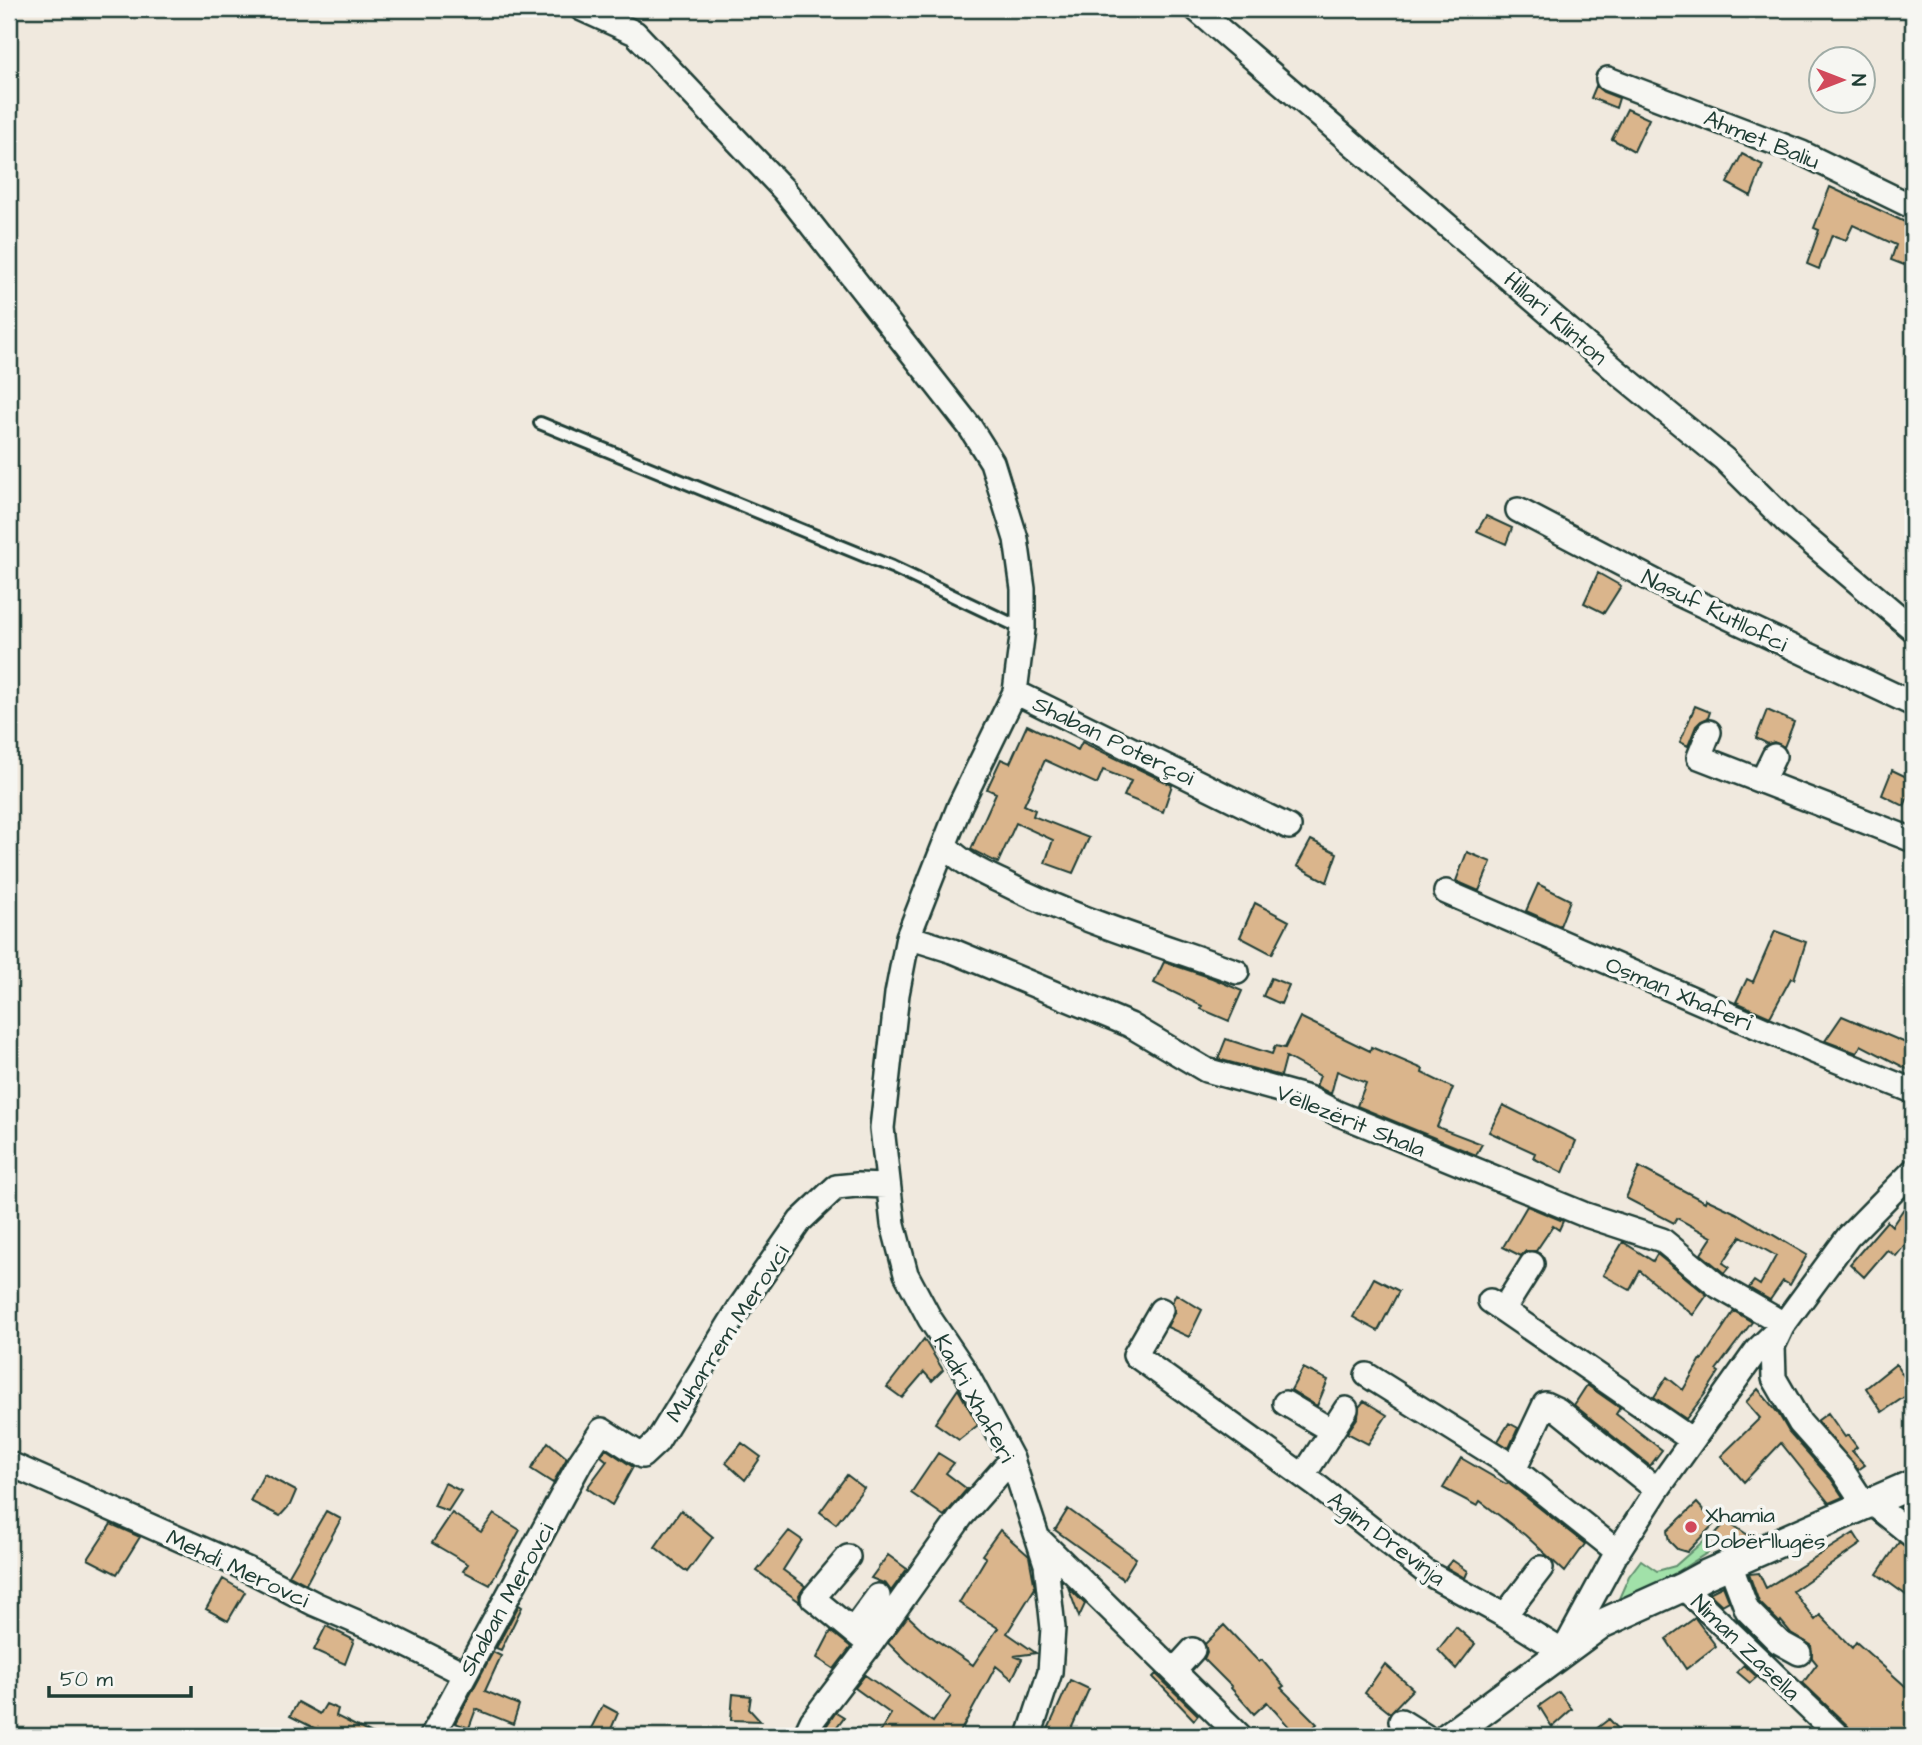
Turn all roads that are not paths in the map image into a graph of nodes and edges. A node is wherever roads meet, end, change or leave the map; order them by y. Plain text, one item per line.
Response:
1 (582, 9) edge
2 (1196, 9) edge
3 (1608, 79) dead end
4 (1913, 206) edge
5 (540, 423) dead end
6 (1518, 510) dead end
7 (1023, 629) junction
8 (1913, 629) edge
9 (1015, 692) junction
10 (1913, 704) edge
11 (1709, 732) dead end
12 (1774, 756) dead end
13 (1762, 781) junction
14 (1289, 827) dead end
15 (1913, 840) edge
16 (945, 845) junction
17 (1446, 892) dead end
18 (908, 937) junction
19 (1237, 972) dead end
20 (1913, 1091) edge
21 (1913, 1171) edge
22 (887, 1186) junction
23 (1532, 1264) dead end
24 (1161, 1310) dead end
25 (1783, 1324) junction
26 (1367, 1375) dead end
27 (1285, 1404) dead end
28 (1346, 1409) dead end
29 (1332, 1431) junction
30 (1692, 1440) junction
31 (1012, 1459) junction
32 (581, 1461) joint
33 (10, 1464) edge
34 (1514, 1469) junction
35 (1303, 1476) junction
36 (1913, 1484) edge
37 (1657, 1490) junction
38 (1868, 1503) junction
39 (1913, 1536) edge
40 (1037, 1537) junction
41 (1618, 1552) junction
42 (848, 1557) dead end
43 (1730, 1564) junction
44 (1541, 1568) dead end
45 (1683, 1587) junction
46 (878, 1596) dead end
47 (1504, 1615) junction
48 (862, 1637) junction
49 (1193, 1650) dead end
50 (1563, 1652) junction
51 (1799, 1653) dead end
52 (1174, 1671) junction
53 (465, 1674) junction
54 (1401, 1721) dead end
55 (432, 1736) edge
56 (805, 1736) edge
57 (1029, 1736) edge
58 (1240, 1736) edge
59 (1444, 1736) edge
60 (1839, 1736) edge

1 - 7 street
2 - 8 street, Hillari Klinton
3 - 4 street, Ahmet Baliu
5 - 7 lane
6 - 10 street, Nasuf Kutllofci
7 - 9 street
9 - 14 street, Shaban Poterçoi
9 - 16 street, Shaban Poterçoi
11 - 13 street
12 - 13 street
13 - 15 street
16 - 18 street, Shaban Poterçoi
16 - 19 street
17 - 20 street, Osman Xhaferi
18 - 22 street, Shaban Poterçoi
18 - 25 street, Vëllezërit Shala
21 - 25 street
22 - 31 street, Kadri Xhaferi
22 - 32 street, Muharrem Merovci
23 - 30 street
24 - 35 street, Agim Drevinja
25 - 30 street
25 - 38 street
26 - 34 street
27 - 29 street
28 - 29 street
29 - 35 street
30 - 37 street
31 - 40 street, Kadri Xhaferi
31 - 48 street
32 - 53 street, Shaban Merovci
33 - 53 street, Mehdi Merovci
34 - 37 street
34 - 41 street
35 - 47 street, Agim Drevinja
36 - 38 street
37 - 41 street
38 - 39 street
38 - 43 street
40 - 52 street
40 - 57 street, Kadri Xhaferi
41 - 50 street
42 - 48 street
43 - 45 street
43 - 51 street
44 - 47 street
45 - 50 street
45 - 60 street, Niman Zasella
46 - 48 street
47 - 50 street, Agim Drevinja
48 - 56 street
49 - 52 street
50 - 59 street
52 - 58 street
53 - 55 street, Shaban Merovci
54 - 59 street

